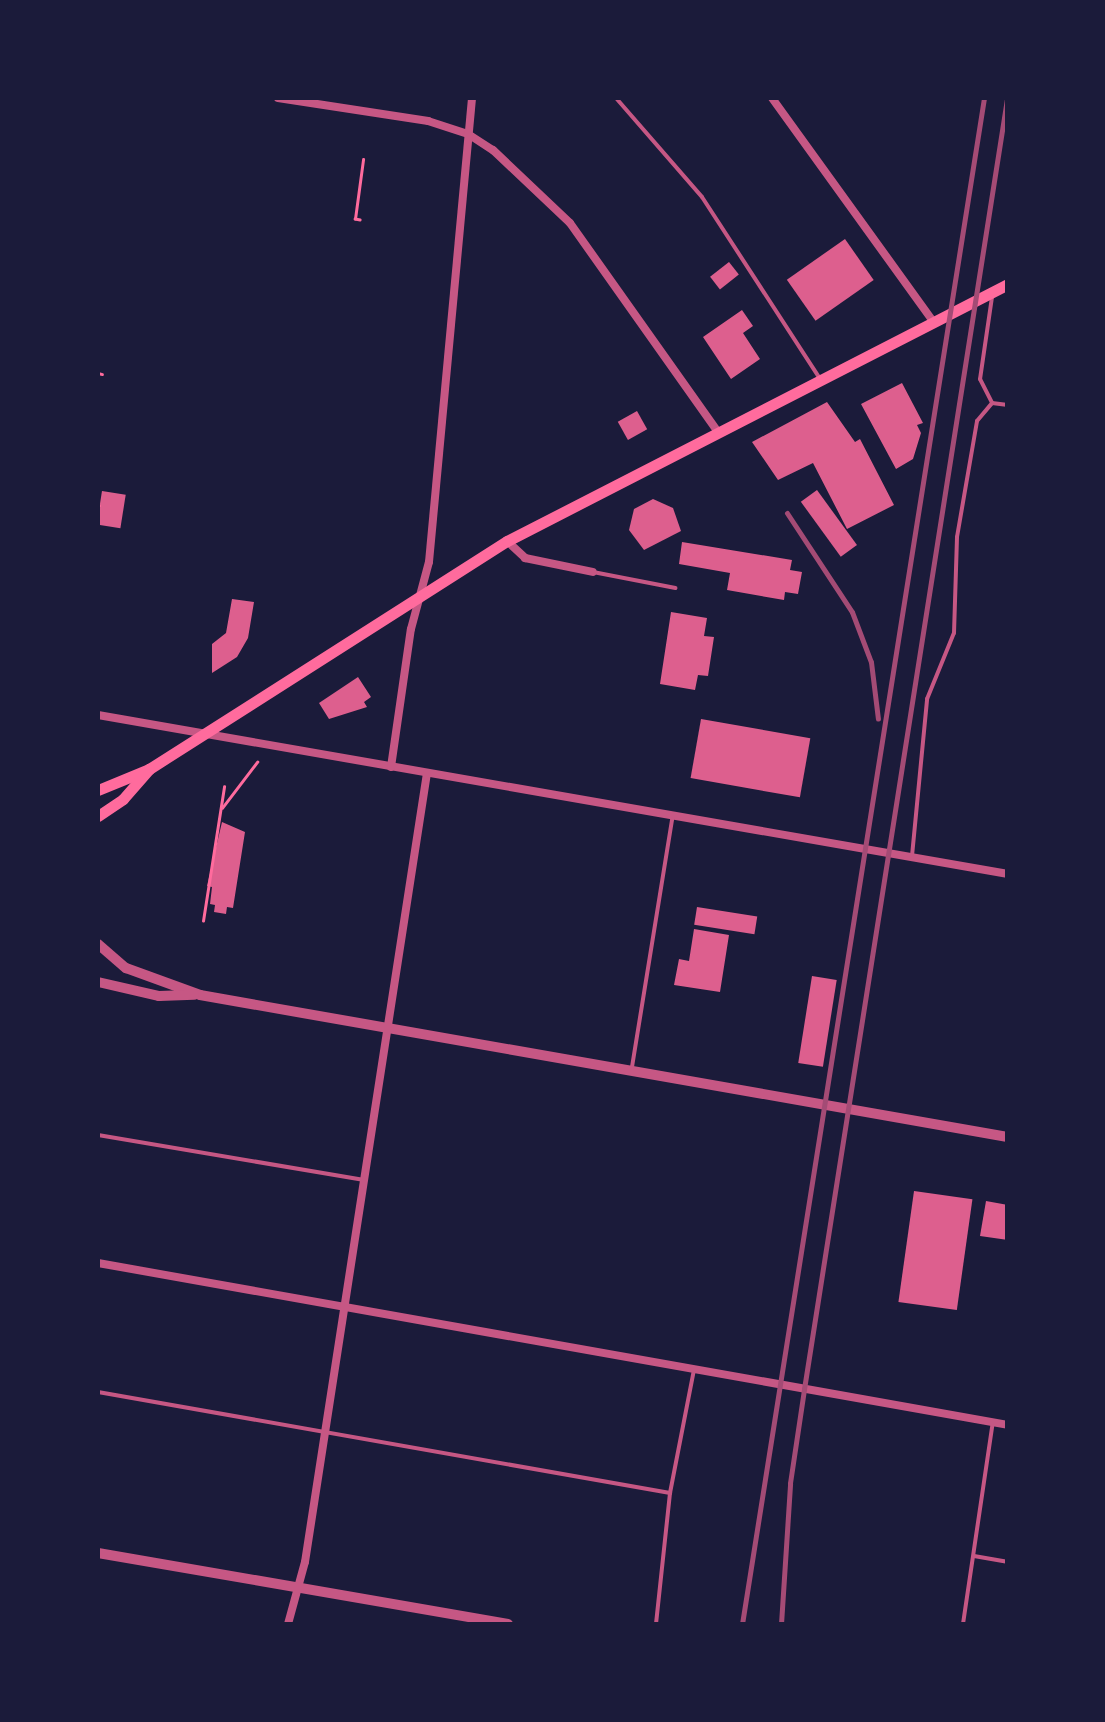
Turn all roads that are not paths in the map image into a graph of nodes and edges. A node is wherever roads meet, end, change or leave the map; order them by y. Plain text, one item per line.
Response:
1 (278, 98) edge
2 (472, 98) edge
3 (616, 98) edge
4 (772, 98) edge
5 (468, 134) junction
6 (1008, 284) edge
7 (993, 290) junction
8 (932, 320) junction
9 (818, 377) junction
10 (992, 404) junction
11 (1008, 406) edge
12 (717, 431) junction
13 (507, 541) junction
14 (593, 572) joint
15 (675, 588) dead end
16 (423, 591) junction
17 (98, 714) edge
18 (205, 734) junction
19 (391, 766) junction
20 (148, 769) junction
21 (427, 773) junction
22 (98, 790) edge
23 (672, 815) junction
24 (98, 816) edge
25 (912, 857) junction
26 (1008, 874) edge
27 (98, 944) edge
28 (98, 982) edge
29 (200, 995) junction
30 (390, 1030) junction
31 (632, 1071) junction
32 (98, 1135) edge
33 (1008, 1137) edge
34 (366, 1180) junction
35 (98, 1262) edge
36 (346, 1304) junction
37 (694, 1370) junction
38 (98, 1392) edge
39 (993, 1422) junction
40 (1008, 1424) edge
41 (326, 1431) junction
42 (670, 1493) junction
43 (98, 1553) edge
44 (974, 1556) junction
45 (1008, 1562) edge
46 (298, 1588) junction
47 (288, 1624) edge
48 (508, 1624) edge
49 (656, 1624) edge
50 (964, 1624) edge

1 - 5 street
2 - 5 street
3 - 9 lane
4 - 8 street
5 - 12 street
5 - 16 street
6 - 7 main road
7 - 8 main road
7 - 10 lane
8 - 9 main road
9 - 12 main road
10 - 11 lane
10 - 25 lane
12 - 13 main road
13 - 14 street
13 - 16 main road
14 - 15 lane
16 - 18 main road
16 - 19 street
17 - 18 street
18 - 19 street
18 - 20 main road
19 - 21 street
20 - 22 main road
20 - 24 main road
21 - 23 street
21 - 30 street
23 - 25 street
23 - 31 lane
25 - 26 street
27 - 29 street
28 - 29 street
29 - 30 street
30 - 31 street
30 - 34 street
31 - 33 street
32 - 34 lane
34 - 36 street
35 - 36 street
36 - 37 street
36 - 41 street
37 - 39 street
37 - 42 lane
38 - 41 lane
39 - 40 street
39 - 44 lane
41 - 42 lane
41 - 46 street
42 - 49 lane
43 - 46 street
44 - 45 lane
44 - 50 lane
46 - 47 street
46 - 48 street

